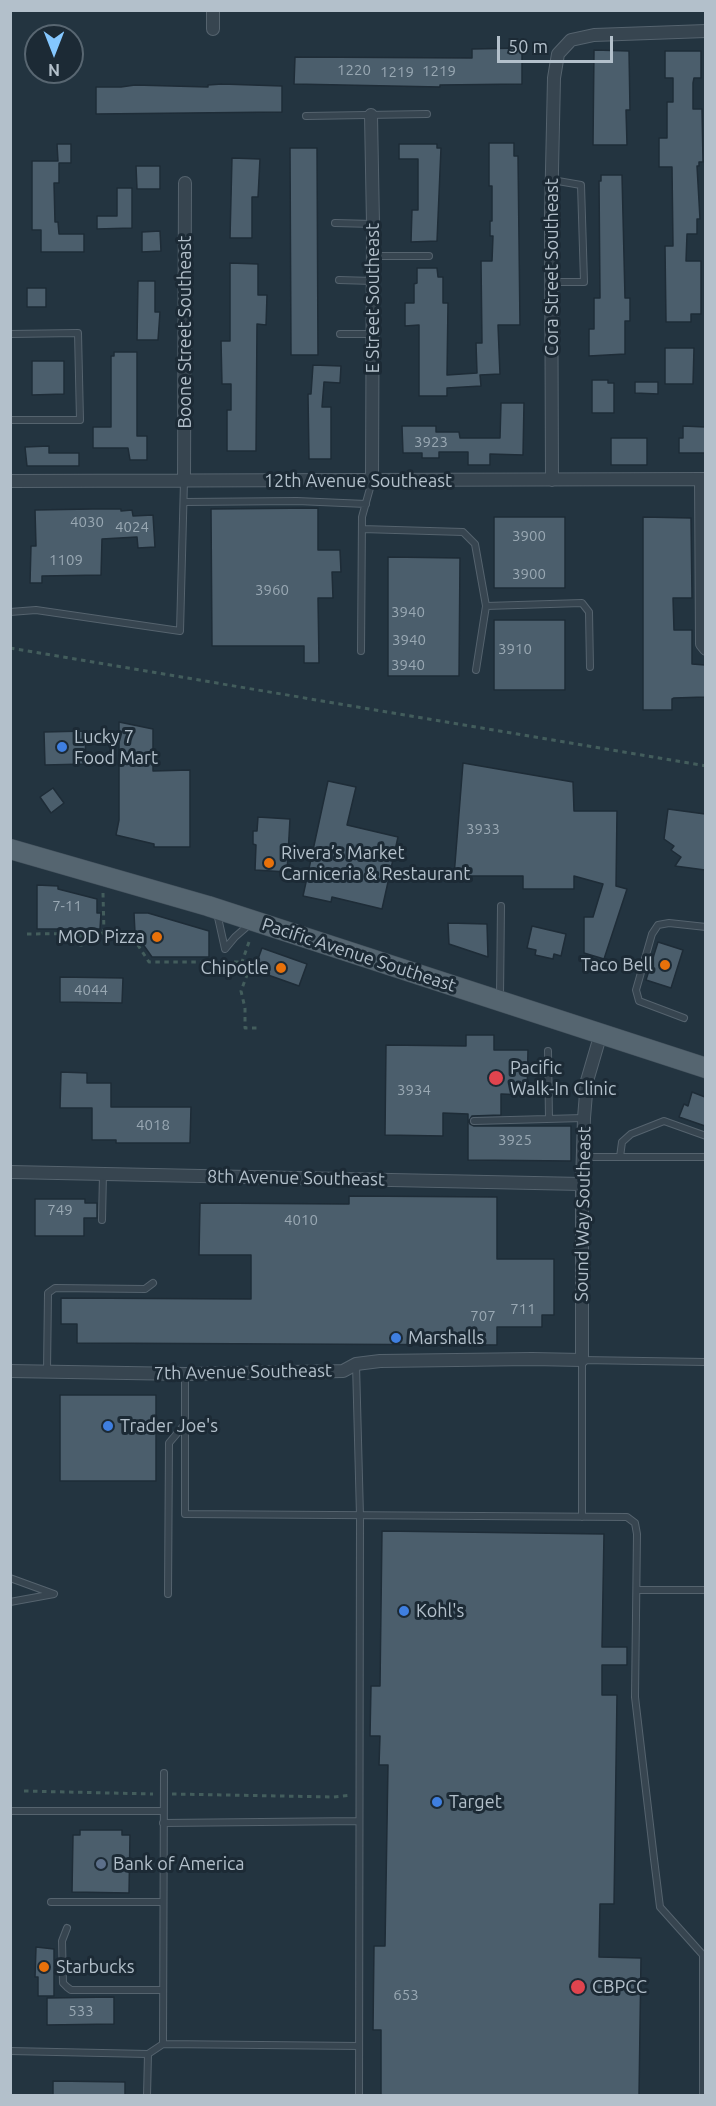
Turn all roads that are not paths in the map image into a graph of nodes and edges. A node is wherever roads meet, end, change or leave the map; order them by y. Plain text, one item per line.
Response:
1 (213, 10) edge
2 (213, 30) dead end
3 (705, 31) edge
4 (427, 114) dead end
5 (371, 115) junction
6 (306, 116) dead end
7 (552, 180) junction
8 (185, 183) dead end
9 (335, 223) dead end
10 (373, 224) junction
11 (373, 256) junction
12 (429, 256) dead end
13 (339, 280) dead end
14 (373, 281) junction
15 (551, 282) junction
16 (10, 333) edge
17 (340, 334) dead end
18 (373, 334) junction
19 (10, 420) edge
20 (703, 479) edge
21 (552, 480) junction
22 (10, 481) edge
23 (184, 481) junction
24 (372, 481) junction
25 (184, 502) junction
26 (366, 504) junction
27 (362, 529) junction
28 (703, 578) edge
29 (486, 606) junction
30 (10, 612) edge
31 (705, 649) edge
32 (361, 651) dead end
33 (590, 667) dead end
34 (476, 670) dead end
35 (10, 849) edge
36 (501, 906) dead end
37 (216, 909) junction
38 (253, 921) junction
39 (705, 927) edge
40 (500, 1000) junction
41 (684, 1018) dead end
42 (601, 1033) junction
43 (548, 1051) dead end
44 (705, 1068) edge
45 (584, 1118) junction
46 (549, 1119) junction
47 (474, 1121) dead end
48 (705, 1136) edge
49 (582, 1157) junction
50 (620, 1157) junction
51 (705, 1157) edge
52 (10, 1172) edge
53 (104, 1174) junction
54 (582, 1184) junction
55 (102, 1220) dead end
56 (153, 1283) dead end
57 (582, 1360) junction
58 (705, 1362) edge
59 (356, 1364) junction
60 (10, 1371) edge
61 (47, 1371) junction
62 (185, 1374) junction
63 (185, 1424) junction
64 (360, 1516) junction
65 (582, 1517) junction
66 (10, 1578) edge
67 (637, 1590) junction
68 (705, 1590) edge
69 (168, 1594) dead end
70 (10, 1602) edge
71 (164, 1773) dead end
72 (10, 1811) edge
73 (163, 1811) junction
74 (359, 1821) junction
75 (163, 1822) junction
76 (51, 1902) dead end
77 (163, 1902) junction
78 (66, 1928) dead end
79 (704, 1955) edge
80 (163, 1990) junction
81 (163, 2044) junction
82 (358, 2046) junction
83 (10, 2050) edge
84 (148, 2054) junction
85 (147, 2096) edge
86 (358, 2096) edge
87 (702, 2096) edge

1 - 2 street
3 - 7 street, Cora Street Southeast
4 - 5 lane
5 - 6 lane
5 - 10 street, E Street Southeast
7 - 15 street, Cora Street Southeast
7 - 15 lane
8 - 23 street, Boone Street Southeast
9 - 10 lane
10 - 11 street, E Street Southeast
11 - 12 lane
11 - 14 street, E Street Southeast
13 - 14 lane
14 - 18 street, E Street Southeast
15 - 21 street, Cora Street Southeast
16 - 19 lane
17 - 18 lane
18 - 24 street, E Street Southeast
20 - 21 street, 12th Avenue Southeast
20 - 28 street
21 - 24 street, 12th Avenue Southeast
22 - 23 street, 12th Avenue Southeast
23 - 24 street, 12th Avenue Southeast
23 - 25 lane
24 - 26 lane
25 - 26 lane
25 - 30 lane
26 - 27 lane
27 - 29 lane
27 - 32 lane
28 - 31 street
29 - 33 lane
29 - 34 lane
35 - 37 main road, Pacific Avenue Southeast
36 - 40 lane
37 - 38 main road, Pacific Avenue Southeast
37 - 38 lane
38 - 40 main road, Pacific Avenue Southeast
39 - 41 lane
40 - 42 main road, Pacific Avenue Southeast
42 - 44 main road, Pacific Avenue Southeast
42 - 45 street, Sound Way Southeast
43 - 46 lane
45 - 46 lane
45 - 49 street, Sound Way Southeast
46 - 47 lane
48 - 50 lane
49 - 50 lane
49 - 54 street, Sound Way Southeast
50 - 51 lane
52 - 53 street, 8th Avenue Southeast
53 - 54 street, 8th Avenue Southeast
53 - 55 lane
54 - 57 street, Sound Way Southeast
56 - 61 lane
57 - 58 lane
57 - 59 street, 7th Avenue Southeast
57 - 65 lane
59 - 62 street, 7th Avenue Southeast
59 - 64 lane
60 - 61 street, 7th Avenue Southeast
61 - 62 street, 7th Avenue Southeast
62 - 63 lane
63 - 64 lane
63 - 69 lane
64 - 65 lane
64 - 74 lane
65 - 67 lane
66 - 70 lane
67 - 68 lane
67 - 79 lane
71 - 73 lane
72 - 73 lane
73 - 75 lane
74 - 75 lane
74 - 82 lane
75 - 77 lane
76 - 77 lane
77 - 80 lane
78 - 80 lane
79 - 87 lane
80 - 81 lane
81 - 82 lane
81 - 84 lane
82 - 86 lane
83 - 84 lane
84 - 85 lane

